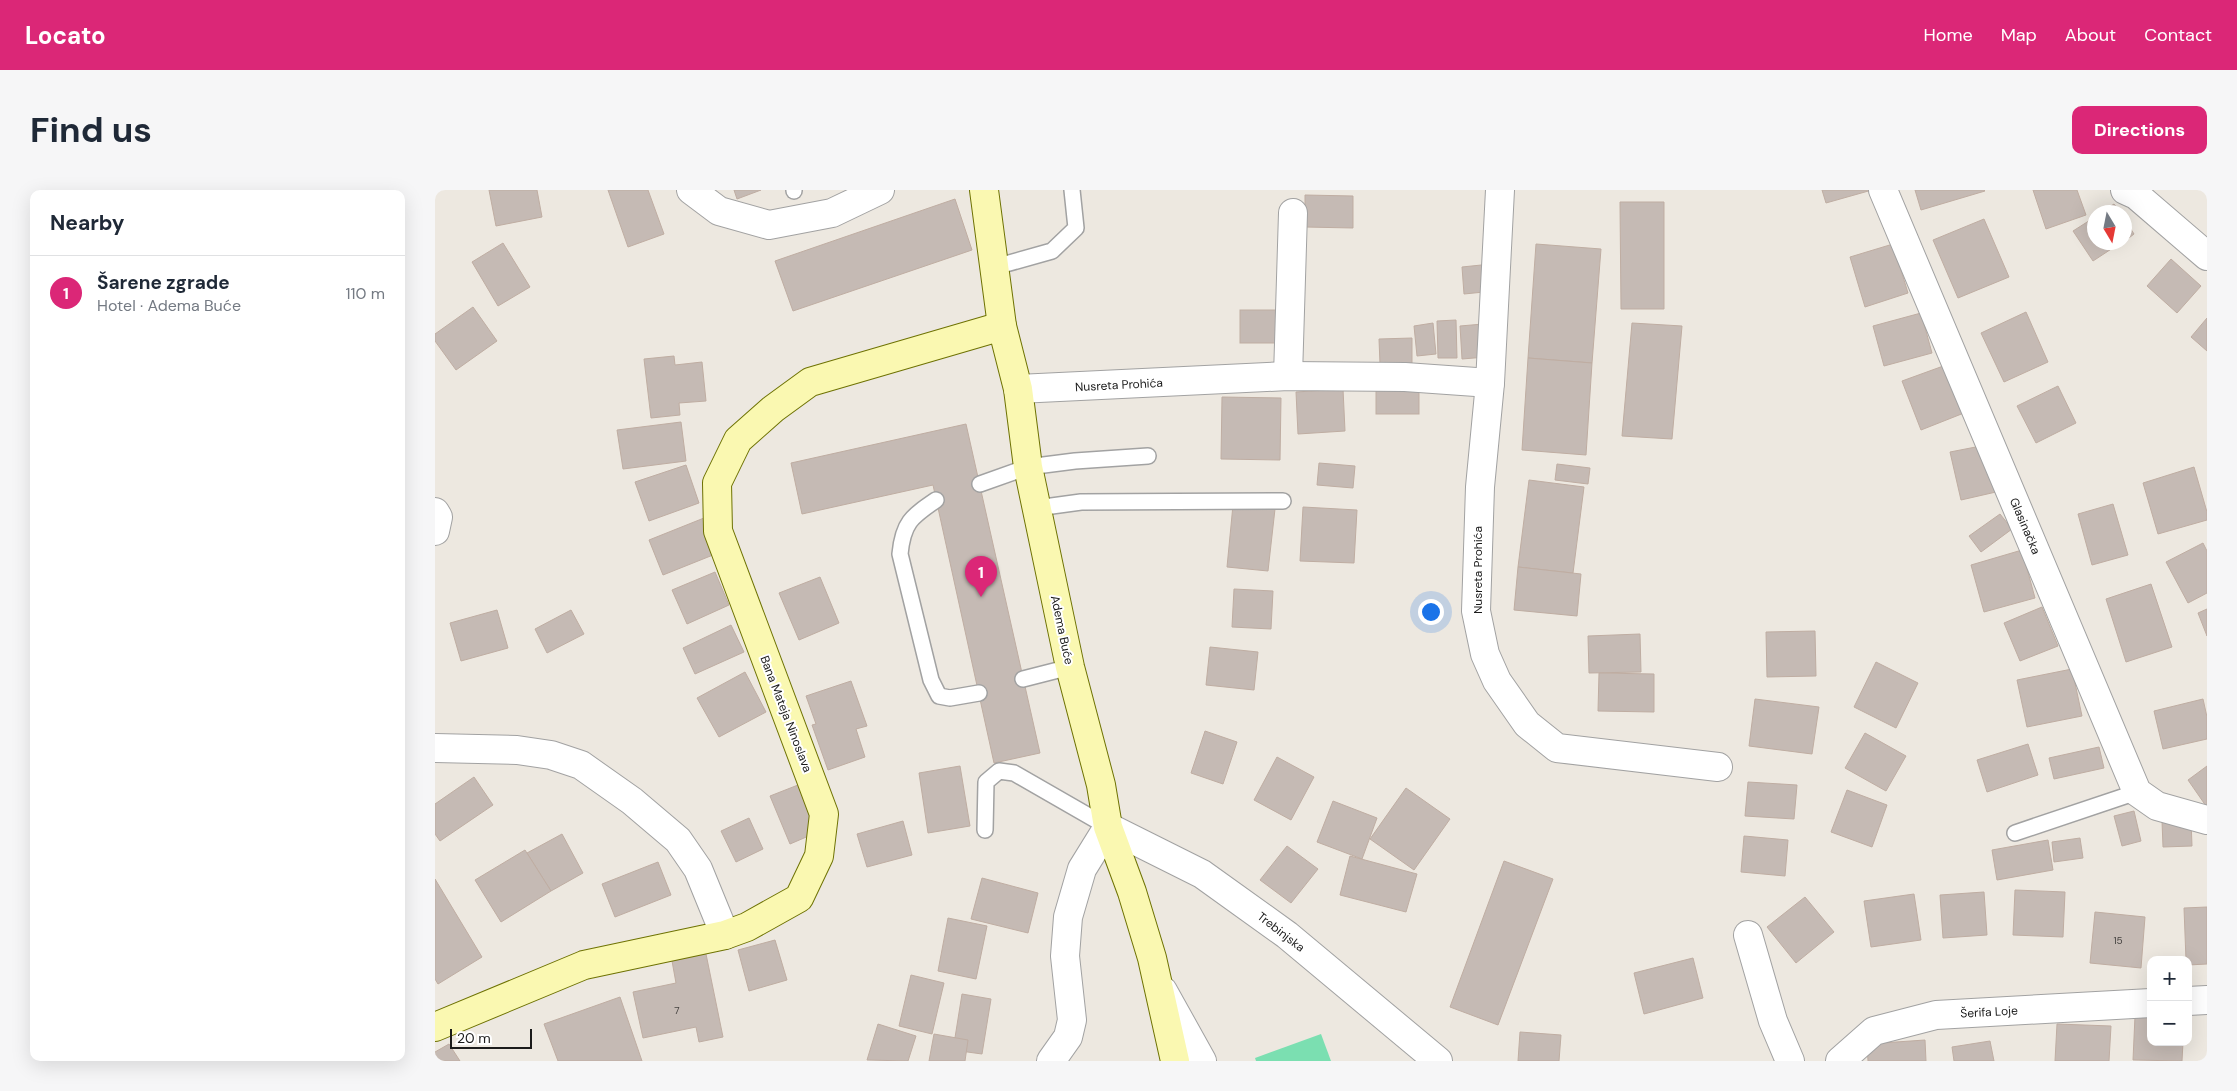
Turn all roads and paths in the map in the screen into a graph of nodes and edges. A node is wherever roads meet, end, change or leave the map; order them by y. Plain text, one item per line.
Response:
1 (691, 190) edge
2 (881, 190) edge
3 (985, 190) edge
4 (1073, 190) edge
5 (1500, 190) edge
6 (1883, 190) edge
7 (2125, 190) edge
8 (1293, 212) dead end
9 (2207, 256) edge
10 (995, 268) junction
11 (1003, 326) junction
12 (1288, 376) junction
13 (1490, 383) junction
14 (1018, 389) junction
15 (1148, 456) dead end
16 (1028, 467) junction
17 (980, 484) dead end
18 (936, 500) dead end
19 (1283, 501) dead end
20 (1037, 508) junction
21 (435, 512) edge
22 (435, 531) edge
23 (1070, 667) junction
24 (1023, 679) dead end
25 (979, 693) dead end
26 (435, 748) edge
27 (1718, 767) dead end
28 (2137, 792) junction
29 (2207, 820) edge
30 (1108, 827) junction
31 (985, 830) dead end
32 (2015, 833) dead end
33 (725, 935) junction
34 (1748, 935) dead end
35 (1158, 983) junction
36 (2207, 1000) edge
37 (2192, 1001) edge
38 (2147, 1003) edge
39 (435, 1027) edge
40 (1051, 1061) edge
41 (1175, 1061) edge
42 (1202, 1061) edge
43 (1438, 1061) edge
44 (1790, 1061) edge
45 (1840, 1061) edge

1 - 2 street
3 - 10 street, Adema Buće
4 - 10 lane
5 - 13 street, Nusreta Prohića
6 - 28 street, Glasinačka
7 - 9 street
8 - 12 street
10 - 11 street, Adema Buće
11 - 14 street, Adema Buće
11 - 33 street, Bana Mateja Ninoslava
12 - 13 street, Nusreta Prohića
12 - 14 street, Nusreta Prohića
13 - 27 street, Nusreta Prohića
14 - 16 street, Adema Buće
15 - 16 lane
16 - 17 lane
16 - 20 street, Adema Buće
18 - 25 lane
19 - 20 lane
20 - 23 street, Adema Buće
21 - 22 street
23 - 24 lane
23 - 30 street, Adema Buće
26 - 33 street
28 - 29 street
28 - 32 lane
30 - 31 lane
30 - 35 street, Adema Buće
30 - 40 street
30 - 43 street, Trebinjska
33 - 39 street, Bana Mateja Ninoslava
34 - 44 street
35 - 41 street, Adema Buće
35 - 42 street
36 - 37 street
38 - 45 street, Šerifa Loje

